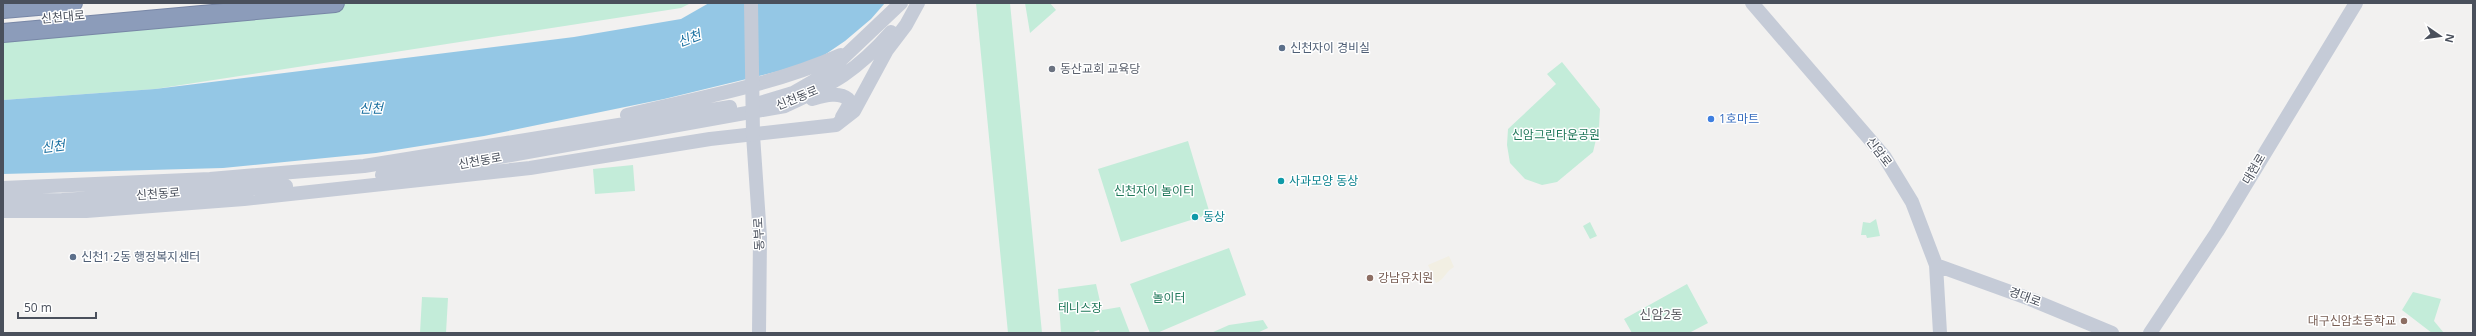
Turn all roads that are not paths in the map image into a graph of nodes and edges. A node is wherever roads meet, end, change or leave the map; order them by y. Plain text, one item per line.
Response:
1 (74, 3) edge
2 (219, 3) edge
3 (335, 3) edge
4 (751, 3) edge
5 (901, 3) edge
6 (917, 3) edge
7 (1752, 3) edge
8 (2356, 3) edge
9 (3, 9) edge
10 (3, 22) edge
11 (3, 33) edge
12 (785, 106) junction
13 (836, 126) junction
14 (753, 135) junction
15 (3, 188) edge
16 (3, 201) edge
17 (3, 211) edge
18 (1936, 265) junction
19 (760, 333) edge
20 (1940, 333) edge
21 (2112, 333) edge
22 (2150, 333) edge

1 - 9 highway, 신천대로
2 - 10 highway, 신천대로
3 - 11 highway
4 - 14 main road, 동부로, bridge
5 - 15 main road, 신천동로
6 - 12 main road, 신천동로
6 - 13 main road
7 - 18 main road, 신암로
8 - 22 main road, 대현로
12 - 13 main road
12 - 16 main road, 신천동로
13 - 14 main road, 신천동로
14 - 17 main road, 신천동로
14 - 19 main road, 동부로
18 - 20 main road, 신암로
18 - 21 main road, 경대로

